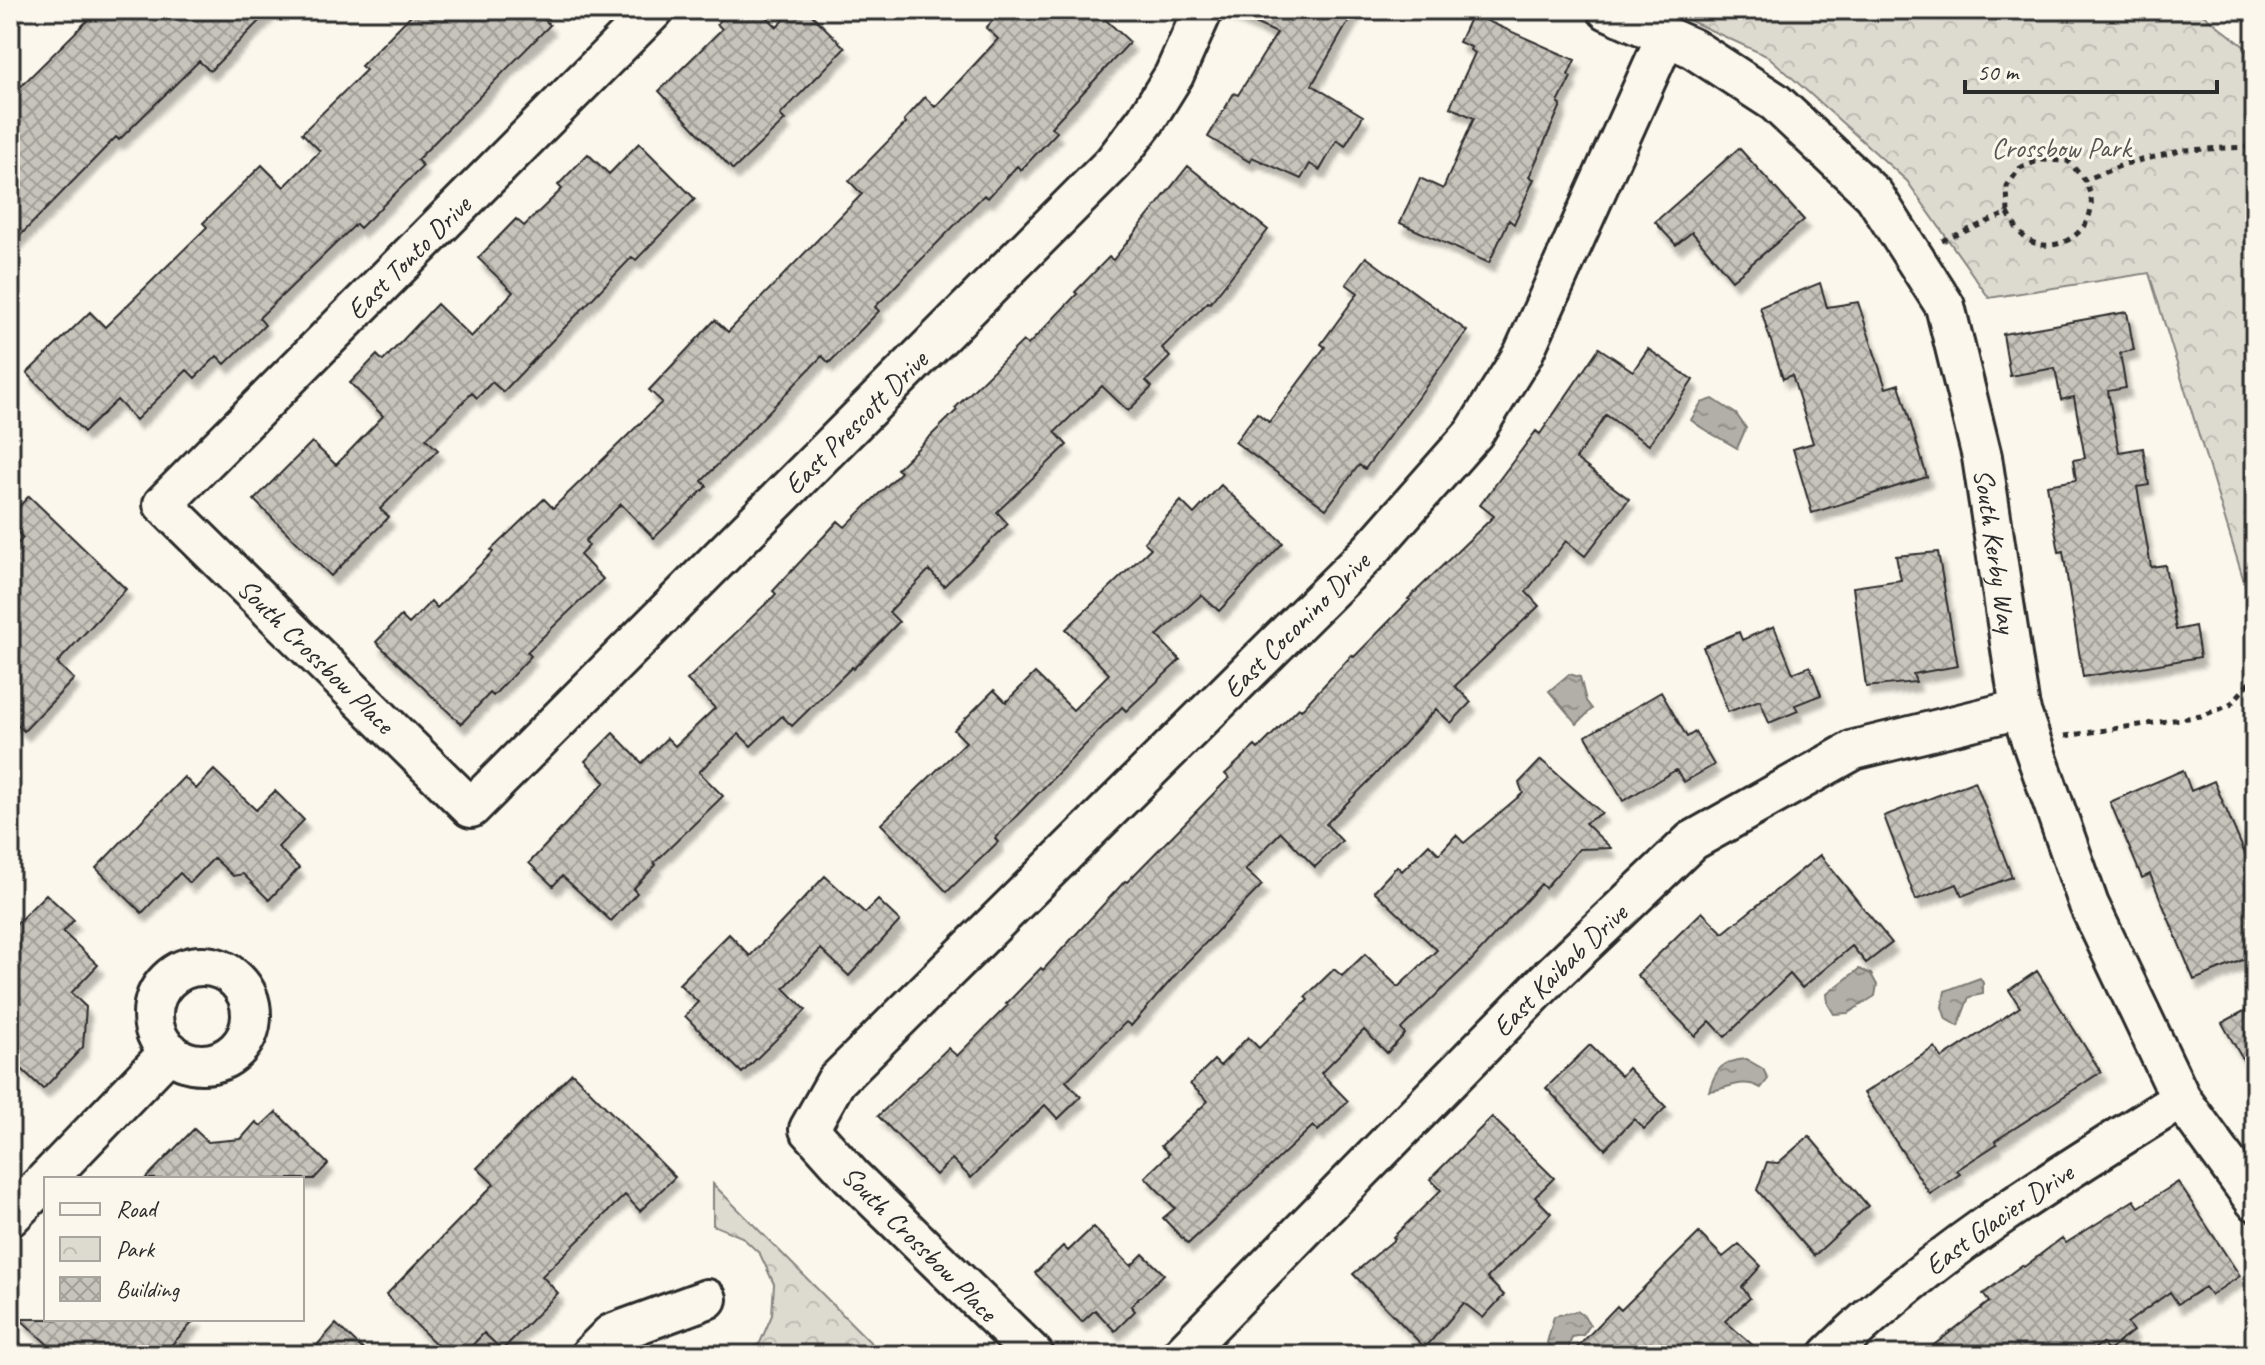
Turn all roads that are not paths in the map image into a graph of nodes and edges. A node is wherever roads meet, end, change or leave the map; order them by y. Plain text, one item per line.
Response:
1 (654, 10) edge
2 (1203, 10) edge
3 (1607, 10) edge
4 (1666, 36) junction
5 (163, 504) joint
6 (2026, 725) junction
7 (471, 808) joint
8 (170, 1051) dead end
9 (2181, 1099) junction
10 (809, 1129) joint
11 (48, 1177) edge
12 (44, 1181) edge
13 (2255, 1201) edge
14 (10, 1217) edge
15 (707, 1299) dead end
16 (590, 1355) edge
17 (1034, 1355) edge
18 (1181, 1355) edge
19 (1829, 1355) edge

1 - 5 street, East Tonto Drive
2 - 7 street, East Prescott Drive
3 - 4 street, South Kerby Way
4 - 6 street, South Kerby Way
4 - 10 street, East Coconino Drive
5 - 7 street, South Crossbow Place
6 - 9 street, South Kerby Way
6 - 18 street, East Kaibab Drive
8 - 11 street
9 - 13 street, South Kerby Way
9 - 19 street, East Glacier Drive
10 - 17 street, South Crossbow Place
12 - 14 street
15 - 16 street

